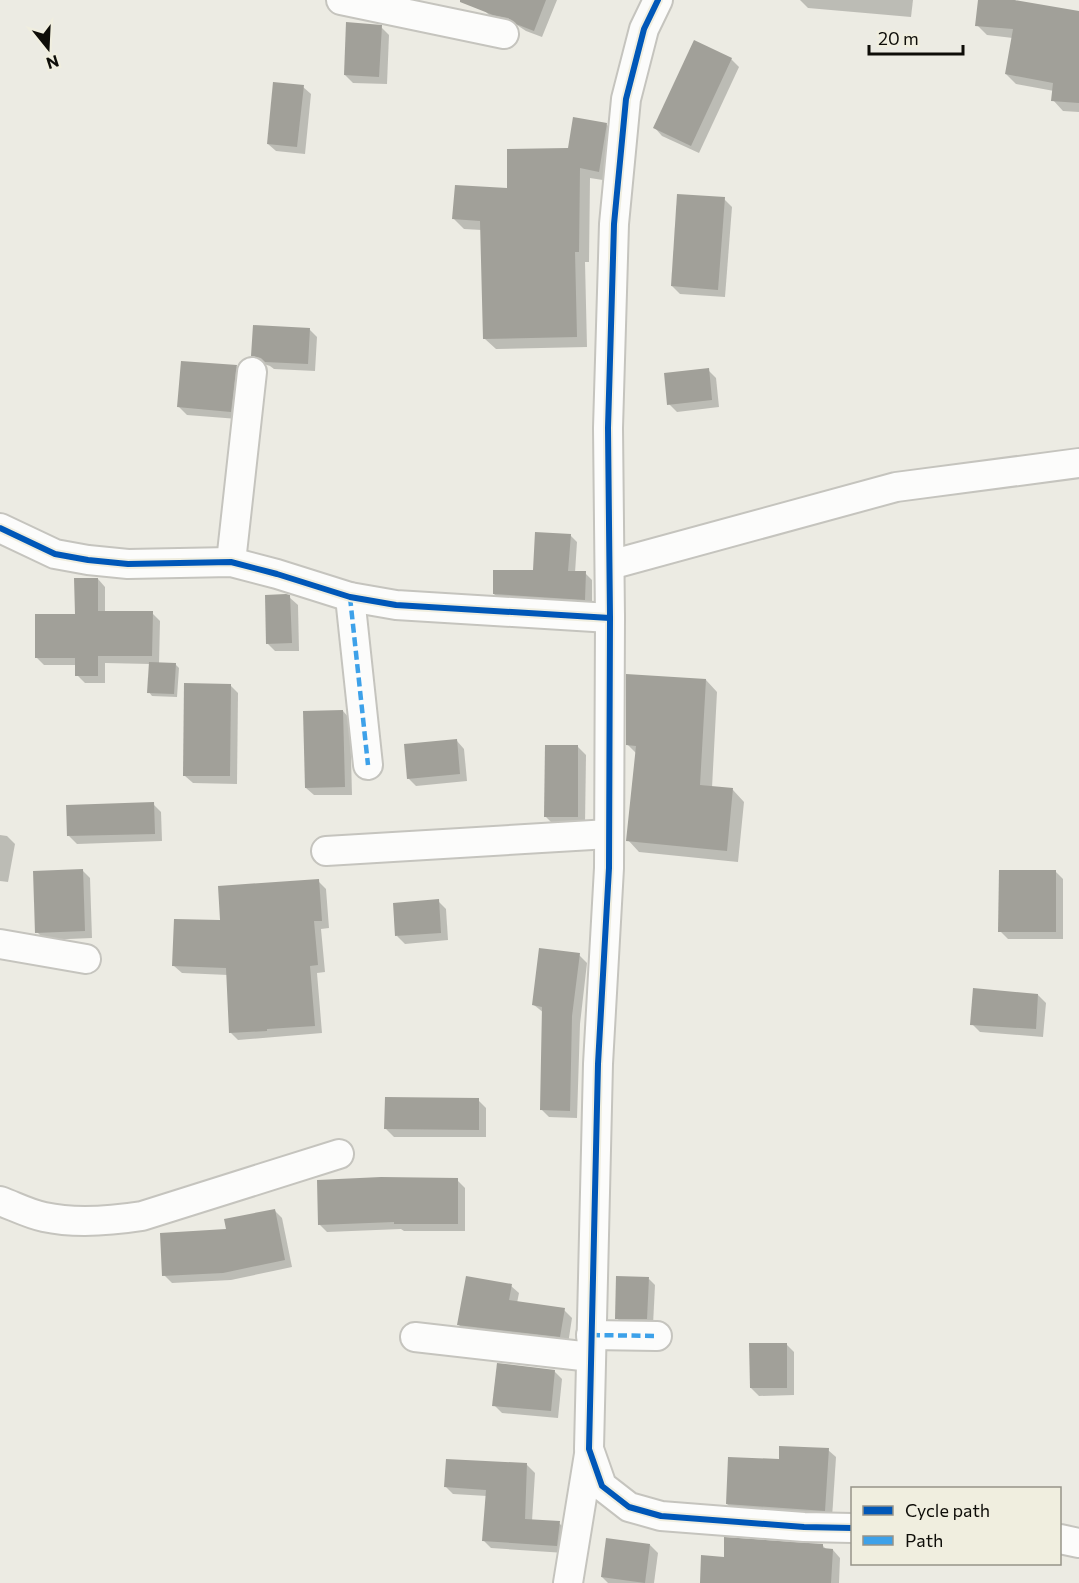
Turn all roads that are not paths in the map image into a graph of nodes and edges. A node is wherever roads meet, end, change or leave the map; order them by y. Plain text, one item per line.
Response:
1 (341, 0) edge
2 (658, 0) edge
3 (504, 34) dead end
4 (252, 372) dead end
5 (1079, 463) edge
6 (0, 528) edge
7 (231, 562) junction
8 (610, 565) junction
9 (350, 597) junction
10 (610, 618) junction
11 (368, 765) dead end
12 (609, 834) junction
13 (326, 850) dead end
14 (0, 944) edge
15 (86, 959) dead end
16 (339, 1154) dead end
17 (0, 1201) edge
18 (657, 1336) dead end
19 (415, 1337) dead end
20 (591, 1346) junction
21 (589, 1449) junction
22 (851, 1528) edge
23 (1061, 1539) edge
24 (1079, 1543) edge
25 (568, 1583) edge

1 - 3 street
2 - 8 street
4 - 7 street
5 - 8 street
6 - 7 street
7 - 9 street
8 - 10 street
9 - 10 street
9 - 11 street
10 - 12 street
12 - 13 street
12 - 20 street
14 - 15 street
16 - 17 street
18 - 20 street
19 - 20 street
20 - 21 street
21 - 22 street
21 - 25 street
23 - 24 street

